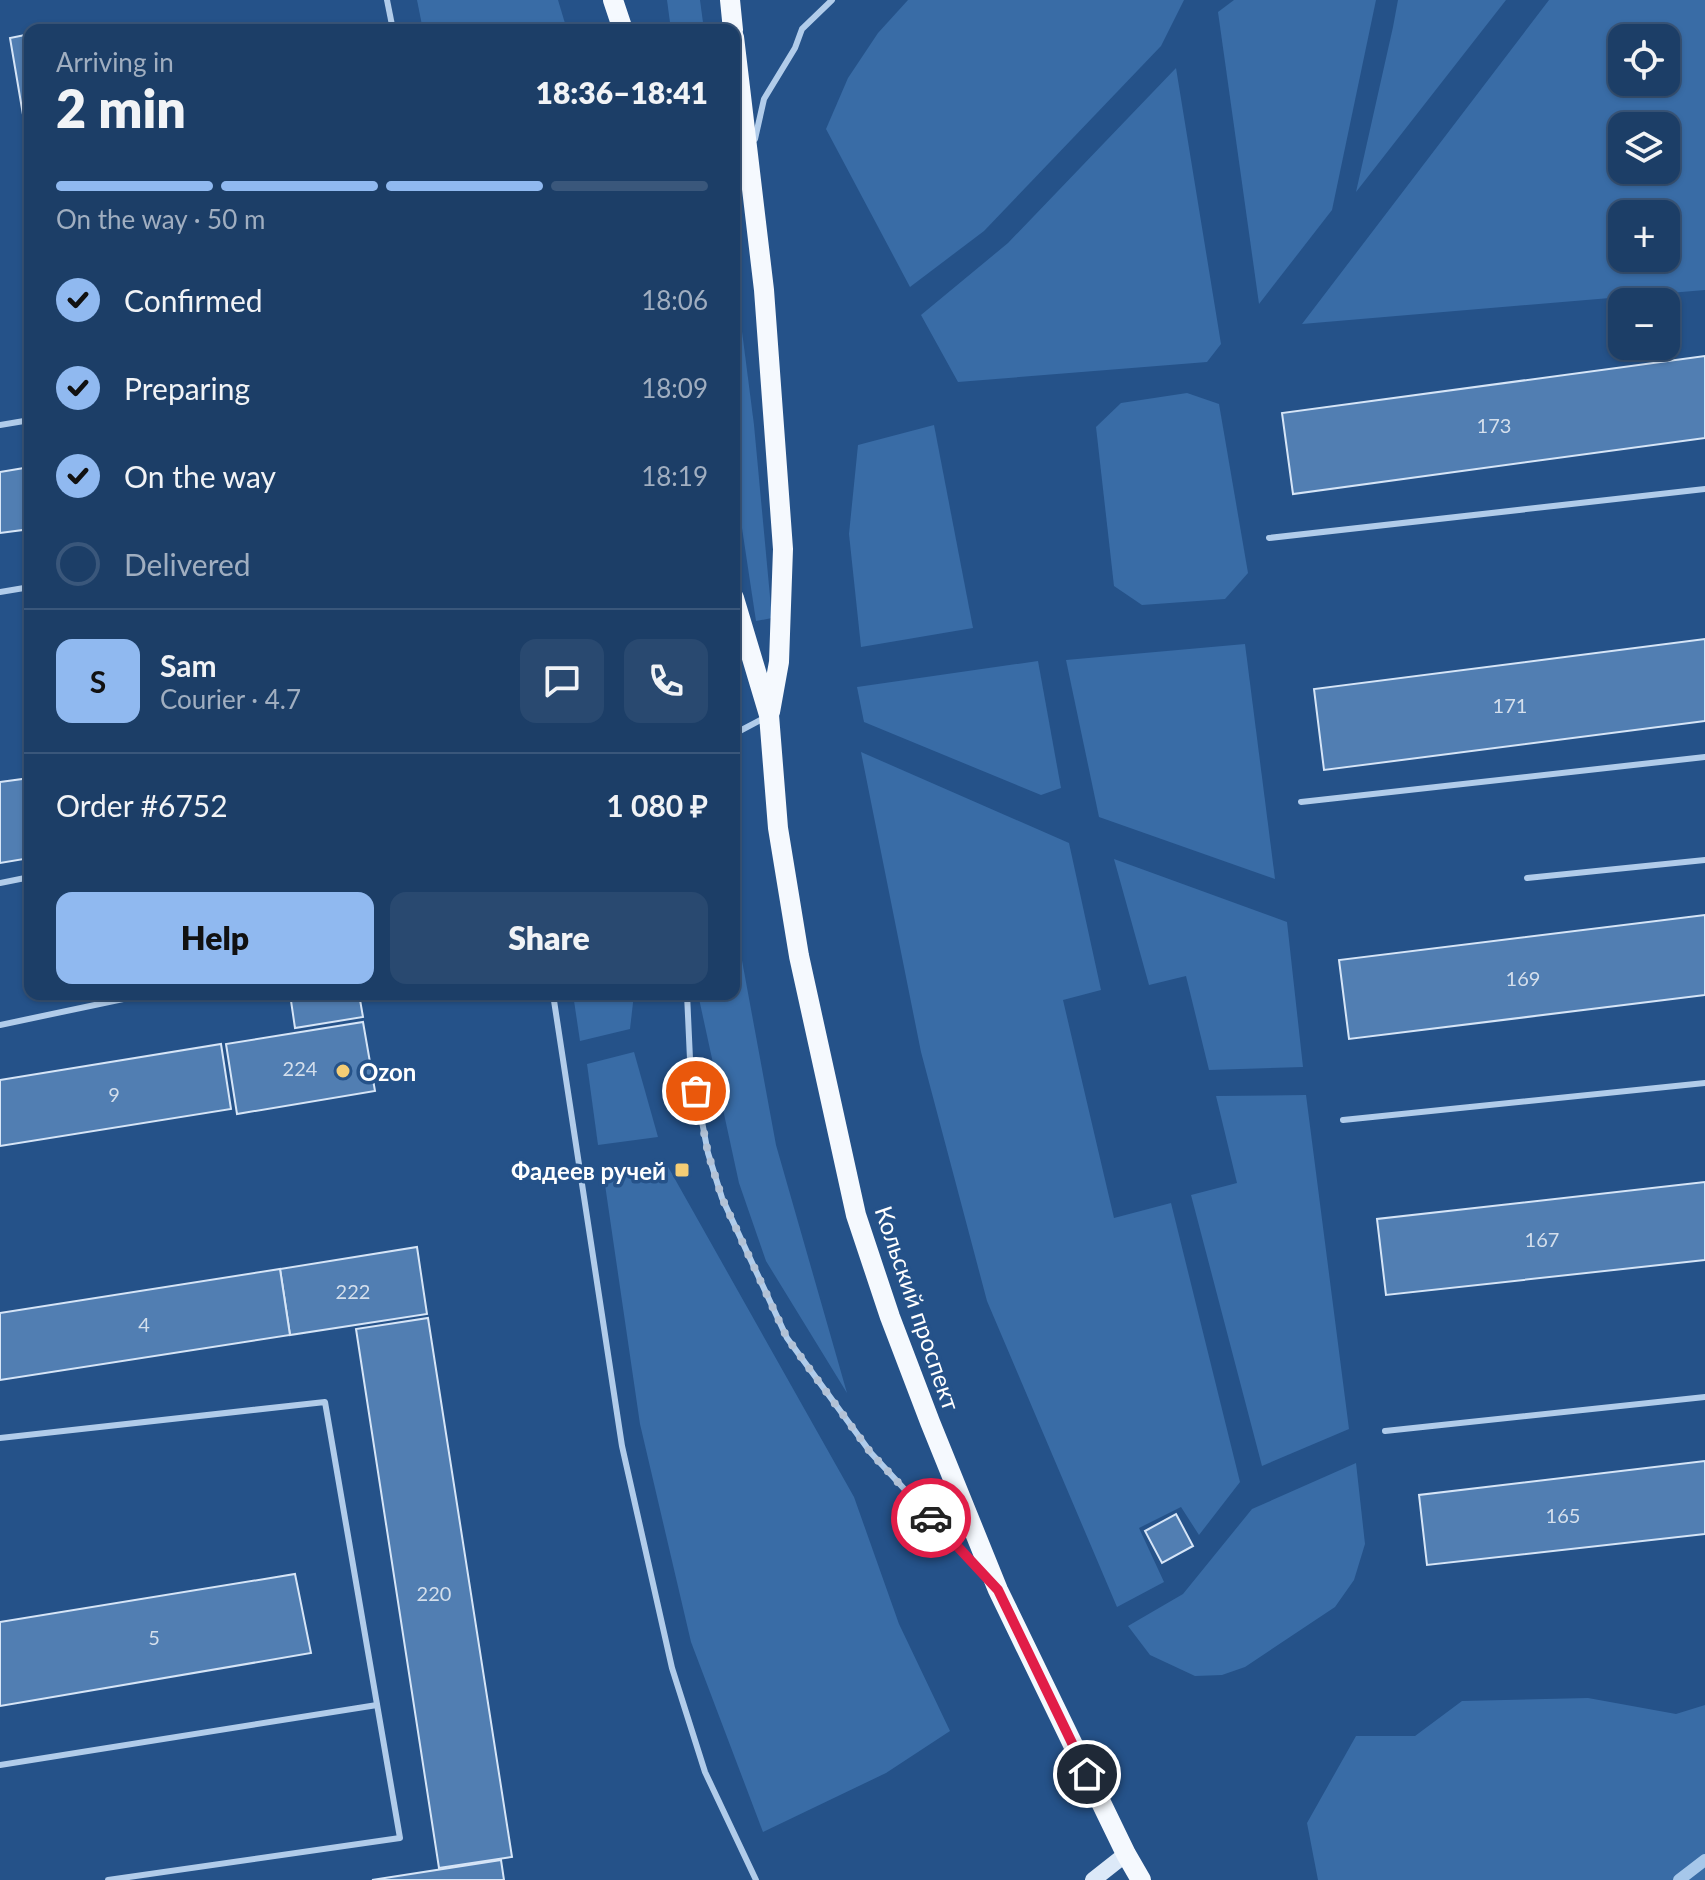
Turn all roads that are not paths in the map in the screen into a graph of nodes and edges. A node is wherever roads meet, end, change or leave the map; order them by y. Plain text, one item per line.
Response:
1 (387, 0) edge
2 (613, 0) edge
3 (730, 0) edge
4 (832, 0) edge
5 (392, 24) edge
6 (621, 24) edge
7 (732, 24) edge
8 (740, 87) edge
9 (749, 162) junction
10 (24, 421) edge
11 (0, 425) edge
12 (1705, 489) edge
13 (1269, 538) dead end
14 (24, 588) edge
15 (0, 592) edge
16 (740, 618) edge
17 (769, 715) junction
18 (740, 731) edge
19 (1705, 757) edge
20 (1301, 802) dead end
21 (1705, 860) edge
22 (24, 878) edge
23 (1527, 878) dead end
24 (0, 883) edge
25 (119, 1000) edge
26 (554, 1000) edge
27 (687, 1000) edge
28 (0, 1025) edge
29 (1705, 1083) edge
30 (1343, 1120) dead end
31 (1705, 1397) edge
32 (1385, 1431) dead end
33 (0, 1438) edge
34 (998, 1590) junction
35 (377, 1705) junction
36 (0, 1765) edge
37 (1126, 1854) junction
38 (108, 1880) edge
39 (756, 1880) edge
40 (1093, 1880) edge
41 (1141, 1880) edge

1 - 5 lane
2 - 6 main road
3 - 7 main road
4 - 9 lane
8 - 9 main road, Кольский проспект
9 - 17 main road, Кольский проспект
10 - 11 lane
12 - 13 lane
14 - 15 lane
16 - 17 main road, Кольский проспект
17 - 18 lane
17 - 34 main road, Кольский проспект
19 - 20 lane
21 - 23 lane
22 - 24 lane
25 - 28 lane
26 - 39 lane
27 - 34 lane
29 - 30 lane
31 - 32 lane
33 - 35 lane
34 - 37 main road, Кольский проспект
35 - 36 lane
35 - 38 lane
37 - 40 main road
37 - 41 main road, Кольский проспект

